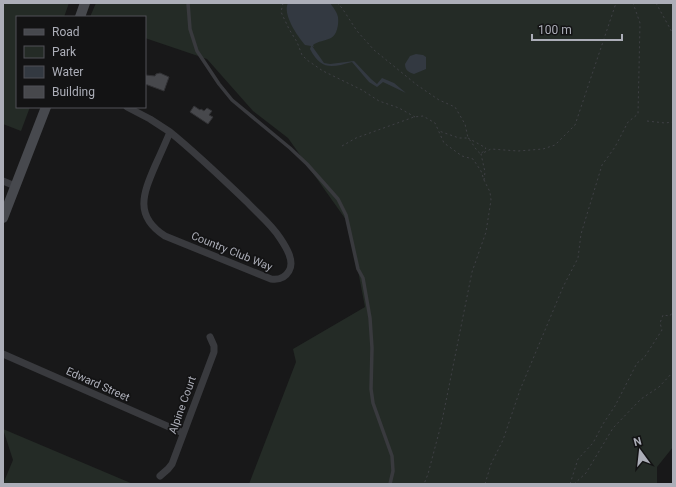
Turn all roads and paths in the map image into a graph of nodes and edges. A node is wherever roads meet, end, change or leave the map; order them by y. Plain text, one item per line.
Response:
1 (86, 3) edge
2 (188, 3) edge
3 (283, 3) edge
4 (337, 3) edge
5 (616, 3) edge
6 (634, 3) edge
7 (656, 3) edge
8 (80, 16) edge
9 (673, 34) edge
10 (46, 108) edge
11 (129, 108) edge
12 (415, 117) junction
13 (647, 121) dead end
14 (673, 122) edge
15 (439, 131) junction
16 (170, 132) junction
17 (342, 146) dead end
18 (484, 151) junction
19 (481, 154) junction
20 (484, 180) junction
21 (3, 181) edge
22 (15, 186) junction
23 (3, 218) edge
24 (673, 311) edge
25 (670, 316) junction
26 (673, 318) edge
27 (210, 337) dead end
28 (3, 354) edge
29 (673, 372) edge
30 (184, 433) junction
31 (160, 476) dead end
32 (390, 484) edge
33 (424, 484) edge
34 (485, 484) edge
35 (570, 484) edge
36 (574, 484) edge

1 - 8 main road
2 - 32 lane
3 - 12 path
4 - 15 path
5 - 18 path
6 - 34 path
7 - 9 path
10 - 22 main road
11 - 16 street, Country Club Way
12 - 15 path
12 - 17 path
13 - 14 path
15 - 20 path
16 - 16 street, Country Club Way
18 - 19 path
18 - 19 path
19 - 20 path
20 - 33 path
21 - 22 street
22 - 23 main road
24 - 25 path
25 - 26 path
25 - 35 path
27 - 30 street, Alpine Court
28 - 30 street, Edward Street
29 - 36 path
30 - 31 street, Alpine Court

